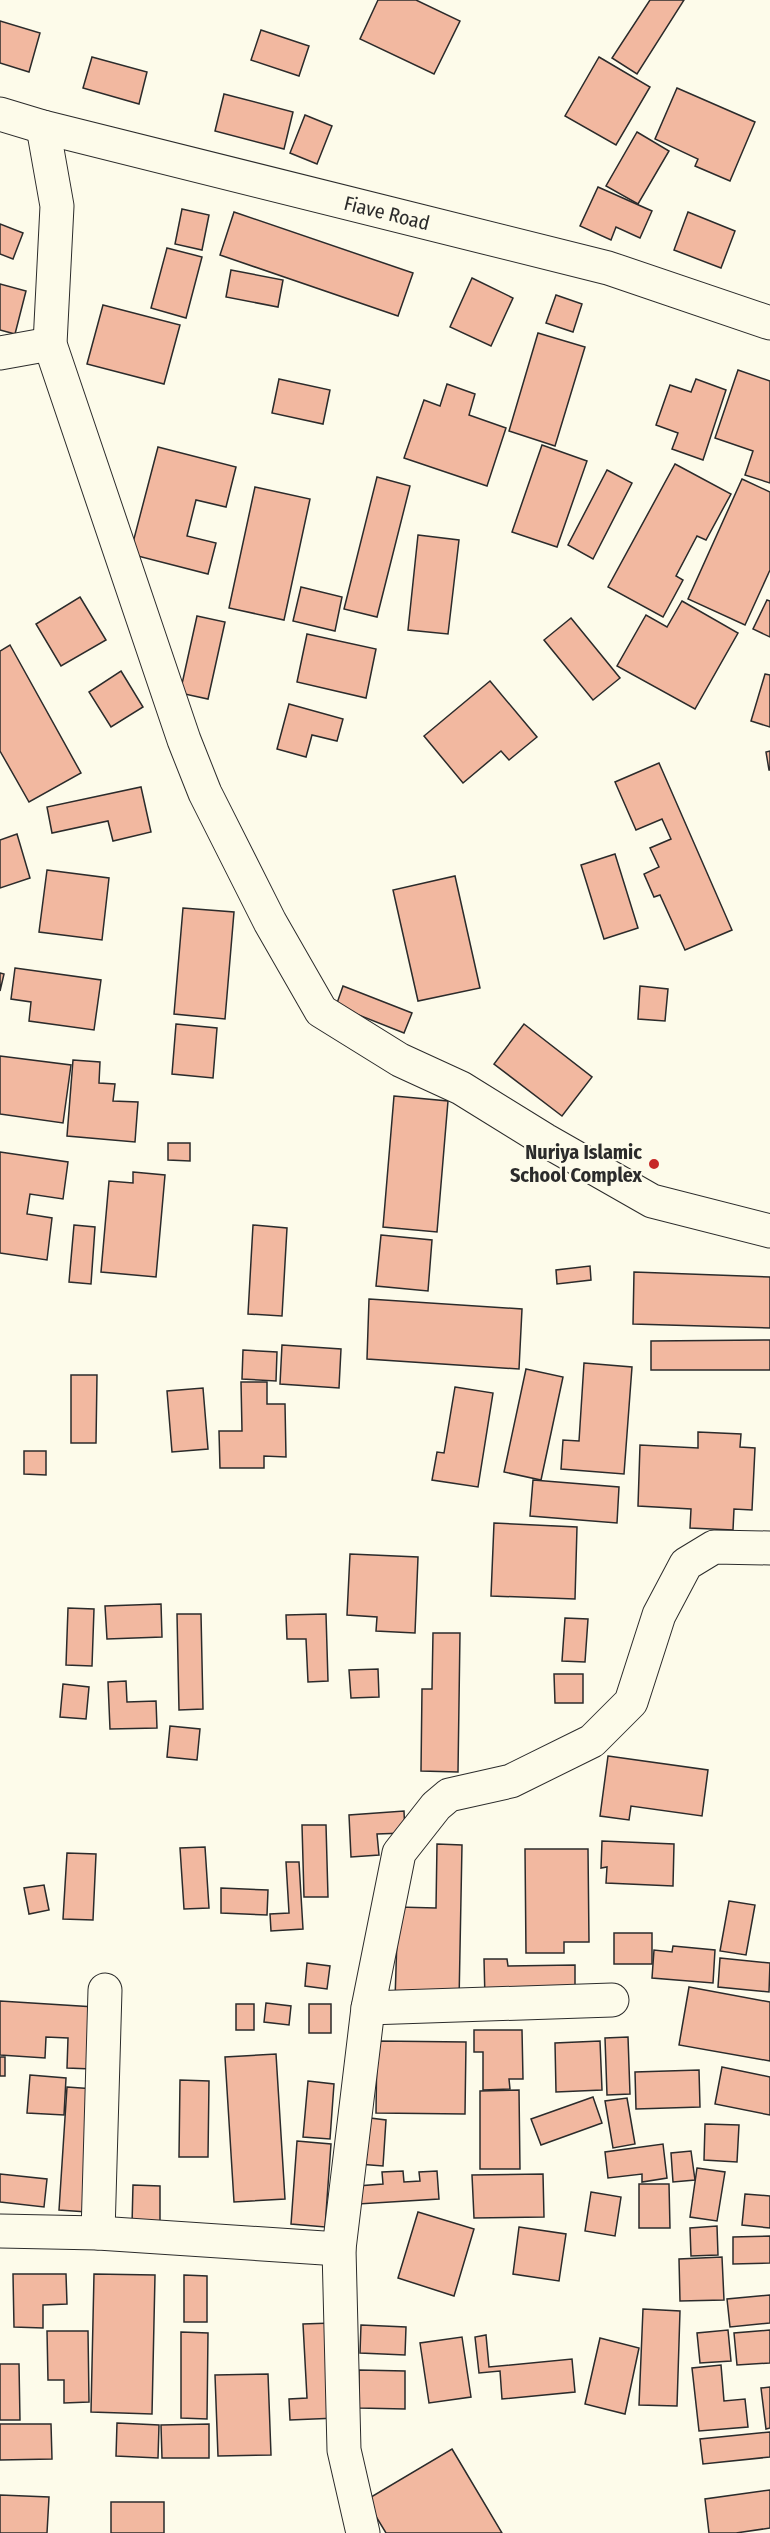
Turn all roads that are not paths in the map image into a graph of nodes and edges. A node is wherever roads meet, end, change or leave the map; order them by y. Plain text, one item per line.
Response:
1 (0, 114) edge
2 (43, 127) junction
3 (770, 323) edge
4 (50, 344) junction
5 (0, 353) edge
6 (770, 1231) edge
7 (770, 1548) edge
8 (105, 1990) dead end
9 (612, 2001) dead end
10 (368, 2008) junction
11 (0, 2231) edge
12 (98, 2233) junction
13 (339, 2249) junction
14 (363, 2533) edge

1 - 2 street, Fiave Road
2 - 3 street, Fiave Road
2 - 4 street
4 - 5 street
4 - 6 street
7 - 10 street
8 - 12 street
9 - 10 street
10 - 13 street
11 - 12 street
12 - 13 street
13 - 14 street

